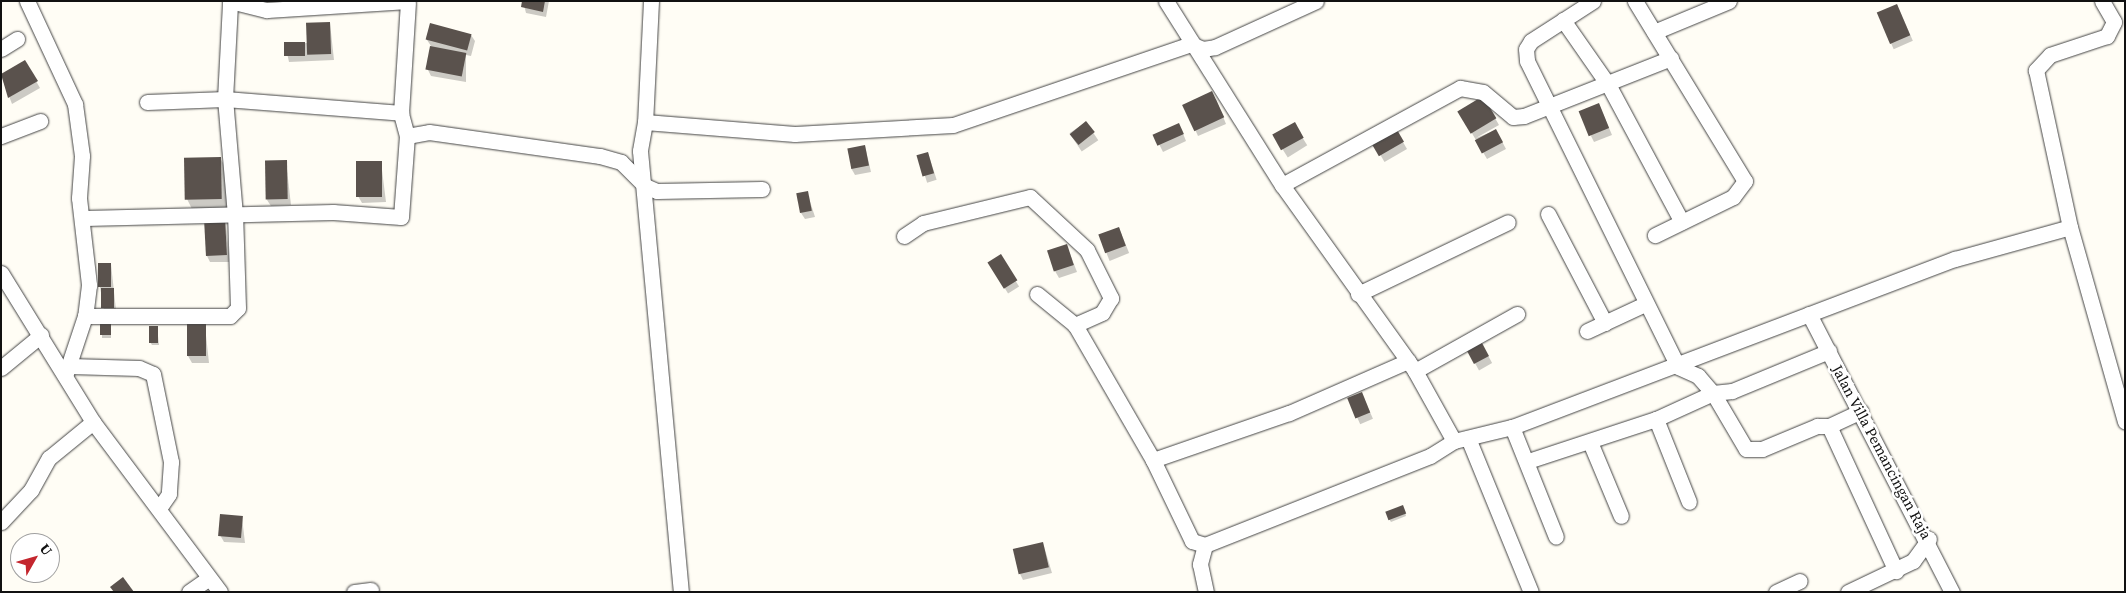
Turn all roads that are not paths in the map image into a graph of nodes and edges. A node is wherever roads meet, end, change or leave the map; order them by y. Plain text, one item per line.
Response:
1 (27, 1) edge
2 (651, 1) edge
3 (1166, 1) edge
4 (1316, 1) edge
5 (1593, 1) edge
6 (1635, 1) edge
7 (2102, 1) edge
8 (230, 2) edge
9 (408, 2) edge
10 (1723, 2) edge
11 (1564, 20) junction
12 (1654, 32) junction
13 (17, 39) dead end
14 (1191, 44) junction
15 (1, 49) edge
16 (1671, 58) junction
17 (1609, 86) junction
18 (225, 99) junction
19 (147, 102) dead end
20 (1549, 108) junction
21 (401, 113) junction
22 (40, 121) dead end
23 (645, 122) junction
24 (1, 136) edge
25 (407, 136) junction
26 (640, 151) junction
27 (621, 162) junction
28 (1282, 184) junction
29 (645, 186) junction
30 (762, 188) dead end
31 (236, 214) junction
32 (1548, 214) dead end
33 (85, 218) junction
34 (1508, 222) dead end
35 (1682, 222) junction
36 (2070, 227) junction
37 (1655, 235) dead end
38 (904, 236) dead end
39 (1, 273) edge
40 (1037, 294) dead end
41 (1358, 294) junction
42 (1646, 304) junction
43 (1518, 314) dead end
44 (1809, 314) junction
45 (84, 316) junction
46 (1605, 323) junction
47 (1075, 324) junction
48 (1587, 331) dead end
49 (41, 334) junction
50 (1829, 352) junction
51 (1411, 366) junction
52 (1678, 366) junction
53 (1, 368) edge
54 (68, 371) junction
55 (1714, 393) junction
56 (1861, 411) junction
57 (1656, 419) junction
58 (2125, 420) edge
59 (93, 422) junction
60 (1829, 426) junction
61 (1512, 427) junction
62 (1461, 440) junction
63 (1590, 442) junction
64 (1154, 460) junction
65 (1528, 461) junction
66 (1689, 502) dead end
67 (160, 507) junction
68 (1621, 516) dead end
69 (1, 522) edge
70 (1556, 537) dead end
71 (1928, 539) junction
72 (1205, 545) junction
73 (1896, 571) junction
74 (209, 578) junction
75 (1800, 581) dead end
76 (371, 590) dead end
77 (189, 592) edge
78 (220, 592) edge
79 (354, 592) edge
80 (681, 592) edge
81 (1206, 592) edge
82 (1531, 592) edge
83 (1776, 592) edge
84 (1848, 592) edge
85 (1952, 592) edge

1 - 33 street
2 - 23 street
3 - 14 street
4 - 14 street
5 - 11 street
6 - 12 street
7 - 36 street
8 - 9 street
8 - 18 street
9 - 21 street
10 - 12 street
11 - 17 street
11 - 20 street
12 - 16 street
13 - 15 street
14 - 23 street
14 - 28 street
16 - 17 street
16 - 35 street
17 - 20 street
17 - 35 street
18 - 19 street
18 - 21 street
18 - 31 street
20 - 28 street
20 - 42 street
21 - 25 street
22 - 24 street
23 - 26 street
25 - 27 street
25 - 31 street
26 - 27 street
26 - 29 street
27 - 29 street
28 - 41 street
29 - 30 street
29 - 80 street
31 - 33 street
31 - 45 street
32 - 46 street
33 - 45 street
34 - 41 street
35 - 37 street
36 - 44 street
36 - 58 street
38 - 47 street
39 - 49 street
40 - 47 street
41 - 51 street
42 - 46 street
42 - 52 street
43 - 51 street
44 - 50 street, Jalan Villa Pemancingan Raja
44 - 52 street
45 - 54 street
46 - 48 street
47 - 64 street
49 - 53 street
49 - 54 street
50 - 55 street
50 - 56 street, Jalan Villa Pemancingan Raja
51 - 62 street
51 - 64 street
52 - 55 street
52 - 61 street
54 - 59 street
54 - 67 street
55 - 57 street
55 - 60 street
56 - 60 street
56 - 71 street, Jalan Villa Pemancingan Raja
57 - 63 street
57 - 66 street
59 - 67 street
59 - 69 street
60 - 73 street
61 - 62 street
61 - 65 street
62 - 72 street
62 - 82 street
63 - 65 street
63 - 68 street
64 - 72 street
65 - 70 street
67 - 74 street
71 - 73 street
71 - 85 street, Jalan Villa Pemancingan Raja
72 - 81 street
73 - 84 street
74 - 77 street
74 - 78 street
75 - 83 street
76 - 79 street

